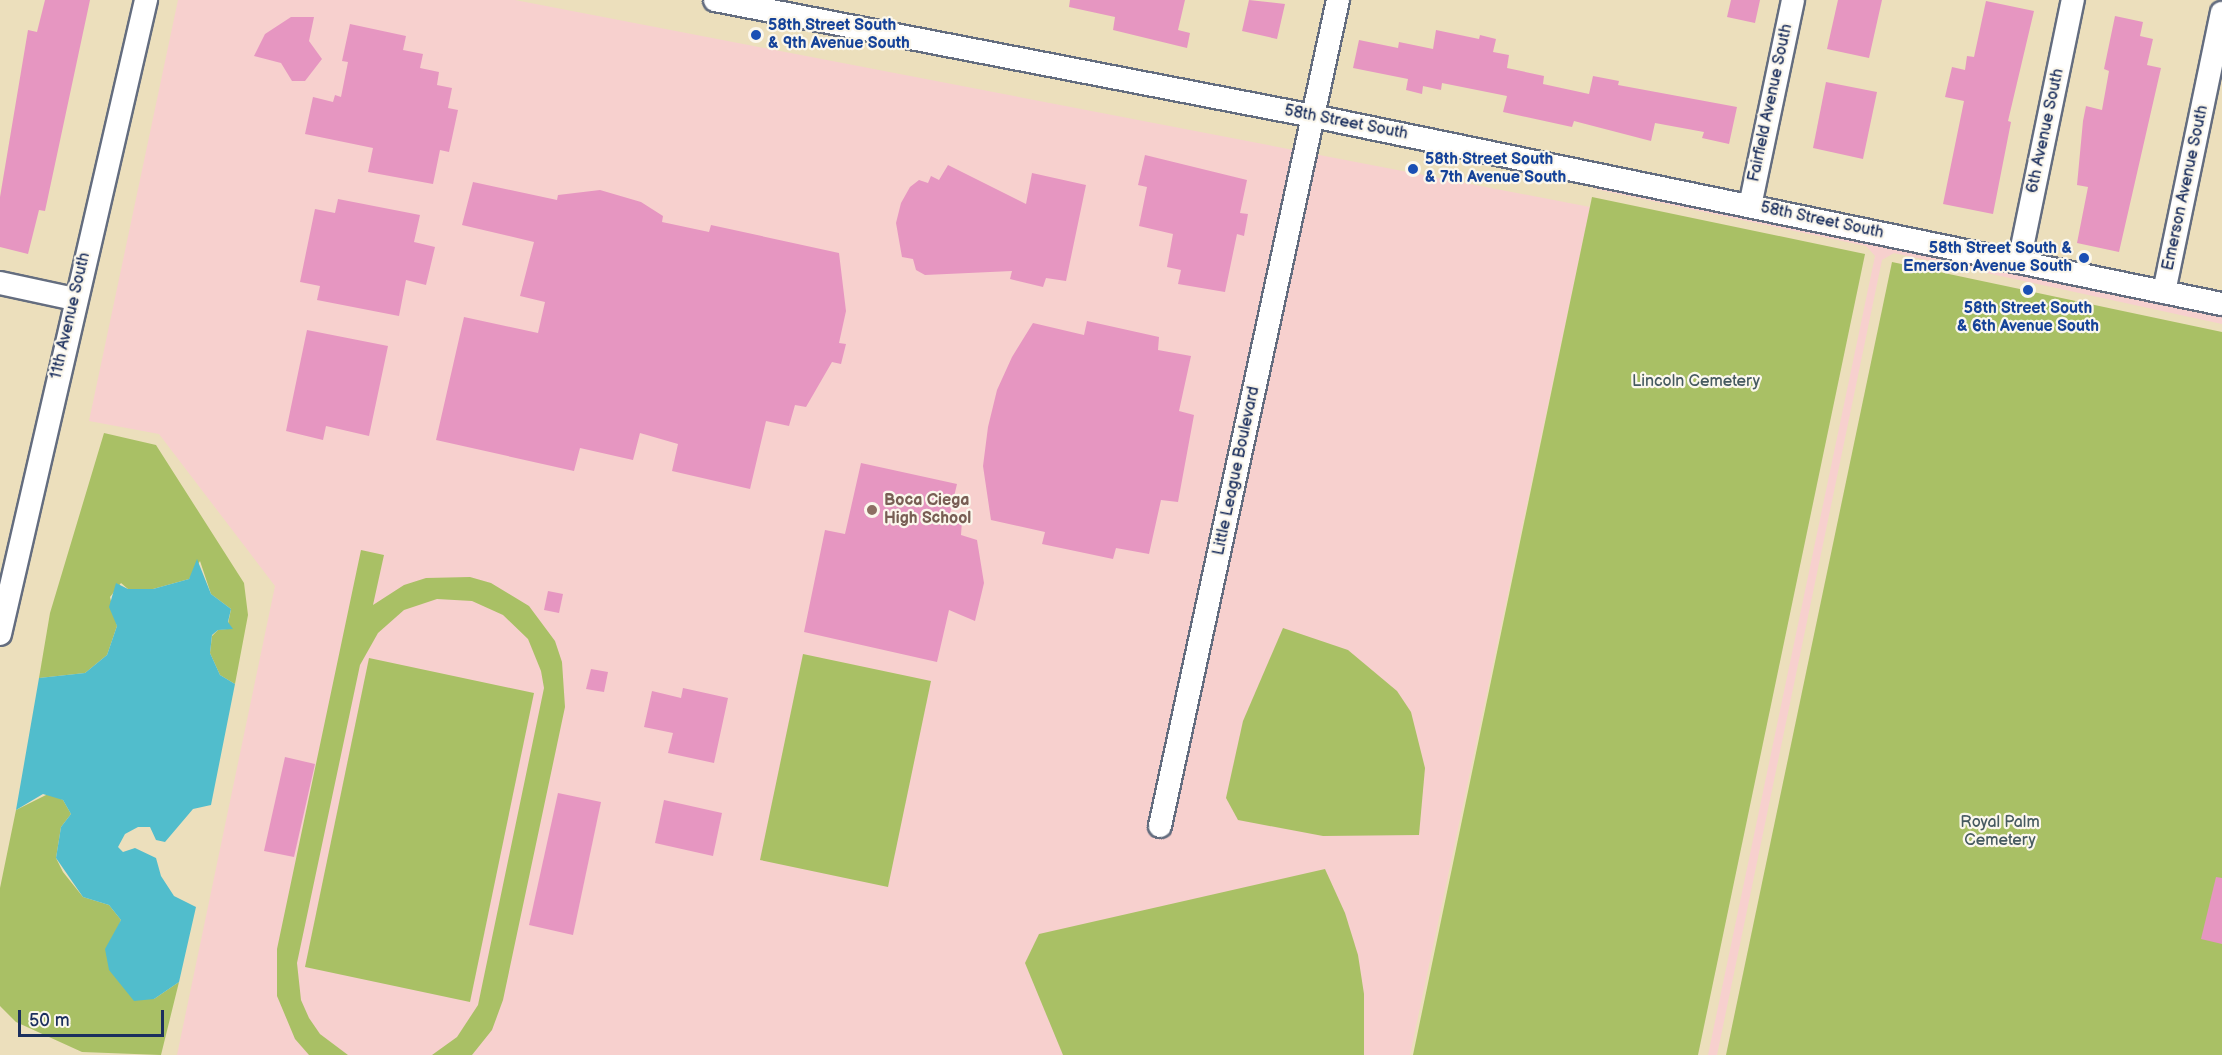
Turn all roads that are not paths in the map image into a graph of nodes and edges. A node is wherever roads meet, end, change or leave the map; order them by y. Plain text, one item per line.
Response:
1 (146, 0) edge
2 (715, 0) edge
3 (1338, 0) edge
4 (1793, 0) edge
5 (2073, 0) edge
6 (749, 4) edge
7 (2222, 13) edge
8 (1313, 116) junction
9 (1749, 206) junction
10 (2019, 262) junction
11 (0, 283) edge
12 (2164, 292) junction
13 (74, 298) junction
14 (2222, 303) edge
15 (0, 634) edge
16 (1160, 826) dead end

1 - 13 street, 11th Avenue South
2 - 6 street, 58th Street South
3 - 8 street, Little League Boulevard
4 - 9 street, Fairfield Avenue South
5 - 10 street, 6th Avenue South
6 - 8 street, 58th Street South
7 - 12 street, Emerson Avenue South
8 - 9 street, 58th Street South
8 - 16 street, Little League Boulevard
9 - 10 street, 58th Street South
10 - 12 street, 58th Street South
11 - 13 street
12 - 14 street, 58th Street South
13 - 15 street, 11th Avenue South

